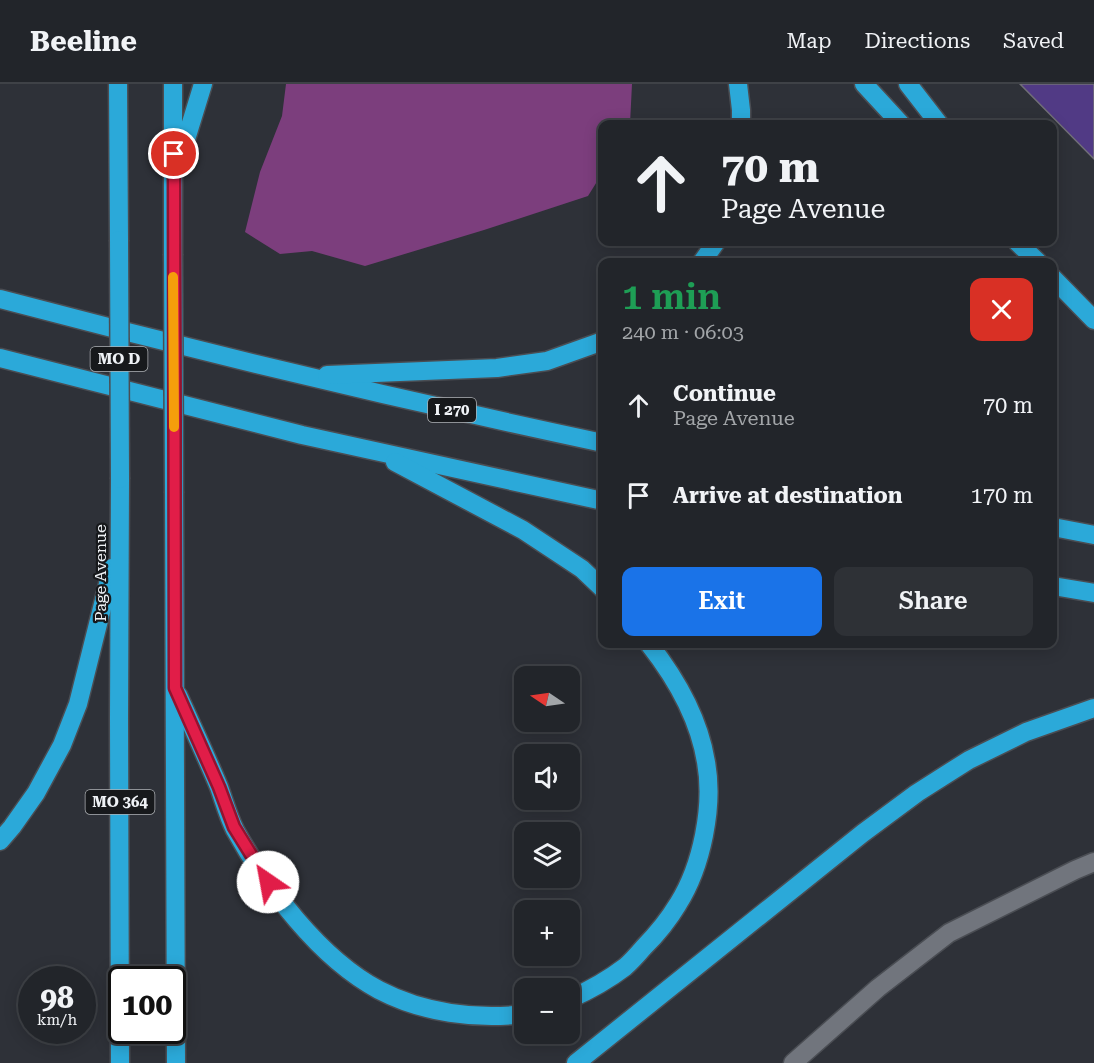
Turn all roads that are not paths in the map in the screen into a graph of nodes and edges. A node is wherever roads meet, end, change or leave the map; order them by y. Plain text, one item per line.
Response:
1 (118, 84) edge
2 (173, 84) edge
3 (203, 84) edge
4 (738, 84) edge
5 (864, 84) edge
6 (908, 84) edge
7 (741, 120) edge
8 (898, 120) edge
9 (936, 120) edge
10 (174, 178) junction
11 (1021, 246) edge
12 (1032, 246) edge
13 (1034, 258) edge
14 (1042, 258) edge
15 (1057, 277) edge
16 (1057, 282) edge
17 (1072, 298) junction
18 (0, 299) edge
19 (1094, 320) edge
20 (598, 343) edge
21 (0, 358) edge
22 (302, 376) junction
23 (598, 441) edge
24 (374, 451) junction
25 (598, 500) edge
26 (1057, 528) edge
27 (1094, 535) edge
28 (119, 540) junction
29 (598, 585) edge
30 (1057, 587) edge
31 (1094, 593) edge
32 (652, 648) edge
33 (175, 688) junction
34 (1094, 708) edge
35 (0, 841) edge
36 (1094, 862) edge
37 (580, 995) edge
38 (514, 1015) edge
39 (120, 1063) edge
40 (176, 1063) edge
41 (576, 1063) edge
42 (793, 1063) edge

1 - 28 highway, Page Avenue / MO D, bridge
2 - 10 highway
3 - 10 highway
4 - 7 highway
5 - 8 highway
6 - 9 highway
10 - 33 highway, MO 364, bridge
11 - 13 highway
12 - 14 highway
15 - 17 highway
16 - 17 highway
17 - 19 highway
18 - 22 highway, I 270
20 - 22 highway
21 - 24 highway
22 - 23 highway, I 270
24 - 25 highway
24 - 29 highway
26 - 27 highway
28 - 35 highway
28 - 39 highway, Page Avenue / MO 364
30 - 31 highway
32 - 37 highway
33 - 38 highway
33 - 40 highway, MO 364
34 - 41 highway
36 - 42 lane

